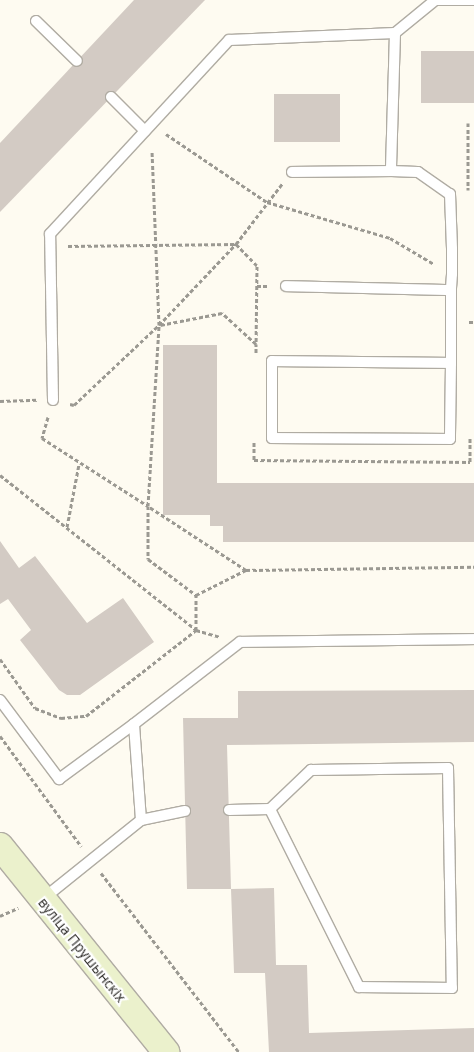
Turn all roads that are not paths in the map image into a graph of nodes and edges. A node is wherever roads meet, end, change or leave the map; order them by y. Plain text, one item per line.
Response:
1 (434, 0) edge
2 (474, 0) edge
3 (36, 21) dead end
4 (395, 33) junction
5 (77, 61) dead end
6 (111, 97) dead end
7 (148, 128) junction
8 (391, 171) junction
9 (292, 172) road end
10 (286, 286) dead end
11 (451, 290) junction
12 (451, 364) junction
13 (53, 400) road end
14 (474, 639) edge
15 (0, 700) edge
16 (134, 724) junction
17 (229, 810) dead end
18 (270, 810) junction
19 (185, 811) dead end
20 (141, 820) junction
21 (0, 846) edge
22 (41, 900) junction
23 (166, 1052) edge

1 - 2 lane
1 - 4 lane
3 - 5 lane
4 - 7 lane
4 - 8 lane
6 - 7 lane
7 - 13 lane
8 - 9 lane
8 - 11 lane
10 - 11 lane
11 - 12 lane
12 - 12 lane
14 - 16 lane
15 - 16 lane
16 - 20 lane
17 - 18 lane
18 - 18 lane
19 - 20 lane
20 - 22 lane
21 - 22 street, вуліца Прушынскіх
22 - 23 street, вуліца Прушынскіх

